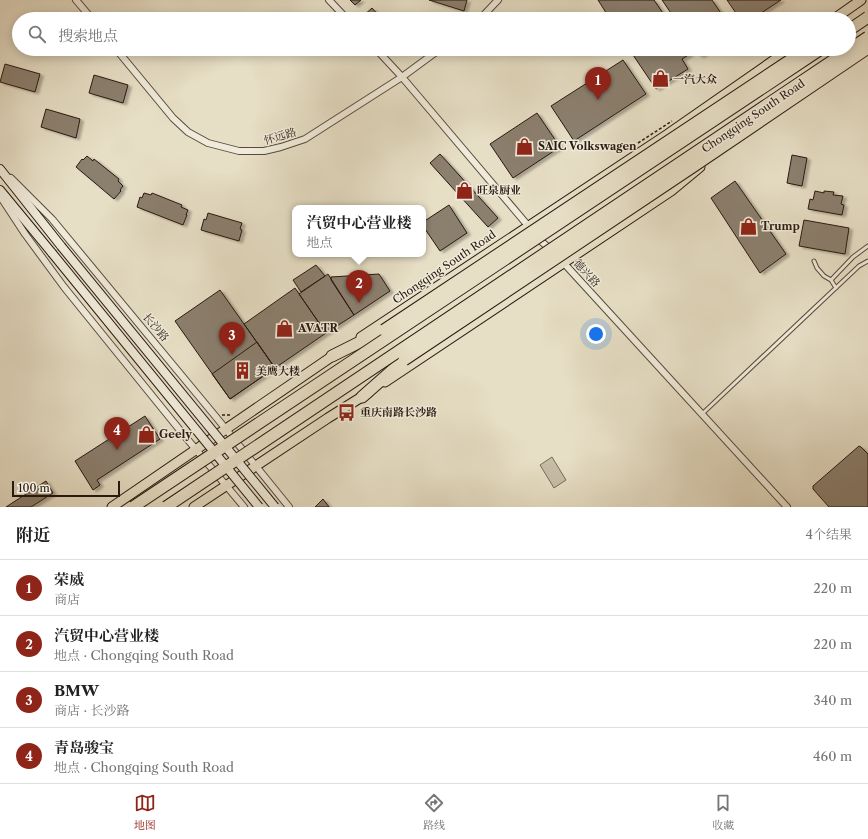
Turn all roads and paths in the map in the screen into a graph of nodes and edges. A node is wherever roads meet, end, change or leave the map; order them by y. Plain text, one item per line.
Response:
1 (76, 0) edge
2 (329, 0) edge
3 (498, 0) edge
4 (861, 0) edge
5 (868, 9) edge
6 (86, 12) edge
7 (340, 12) edge
8 (487, 12) edge
9 (844, 12) edge
10 (856, 17) edge
11 (868, 17) edge
12 (856, 25) edge
13 (868, 37) edge
14 (856, 45) edge
15 (868, 48) edge
16 (868, 52) edge
17 (122, 56) edge
18 (382, 56) edge
19 (430, 56) edge
20 (780, 56) edge
21 (796, 56) edge
22 (810, 56) edge
23 (840, 56) edge
24 (402, 77) junction
25 (673, 120) dead end
26 (634, 146) dead end
27 (0, 168) edge
28 (0, 190) edge
29 (0, 196) edge
30 (529, 226) junction
31 (868, 246) edge
32 (814, 261) dead end
33 (868, 261) edge
34 (564, 263) junction
35 (830, 280) junction
36 (836, 288) junction
37 (332, 356) junction
38 (362, 397) junction
39 (702, 414) junction
40 (226, 429) junction
41 (196, 449) junction
42 (256, 466) junction
43 (226, 486) junction
44 (112, 507) edge
45 (133, 507) edge
46 (166, 507) edge
47 (194, 507) edge
48 (244, 507) edge
49 (259, 507) edge
50 (275, 507) edge
51 (289, 507) edge
52 (787, 507) edge

1 - 6 street
2 - 7 street
3 - 8 street
4 - 9 main road
5 - 10 highway
11 - 12 highway, bridge
13 - 14 highway, bridge
15 - 38 highway, bridge
16 - 34 main road, Chongqing South Road
17 - 24 street, 怀远路
18 - 24 street, 德兴路
19 - 24 street, 怀远路
20 - 30 main road, Chongqing South Road
21 - 37 highway, bridge
22 - 45 highway, bridge
23 - 46 highway, bridge
24 - 30 street, 德兴路
25 - 26 path
27 - 40 street, 长沙路
27 - 50 main road, 长沙路, bridge
28 - 49 main road, bridge
29 - 41 street
30 - 34 street, 德兴路
30 - 37 main road, Chongqing South Road
31 - 35 lane
32 - 35 lane
33 - 36 lane
34 - 38 main road, Chongqing South Road
34 - 39 street, 德兴路
35 - 36 lane
36 - 39 lane
37 - 40 main road, Chongqing South Road
38 - 42 main road, Chongqing South Road
39 - 52 street, 德兴路
40 - 41 main road, Chongqing South Road
40 - 42 street, 长沙路
41 - 43 street
41 - 44 main road, Chongqing South Road
42 - 43 main road, Chongqing South Road
42 - 51 street, 长沙路
43 - 47 main road, Chongqing South Road
43 - 48 street

